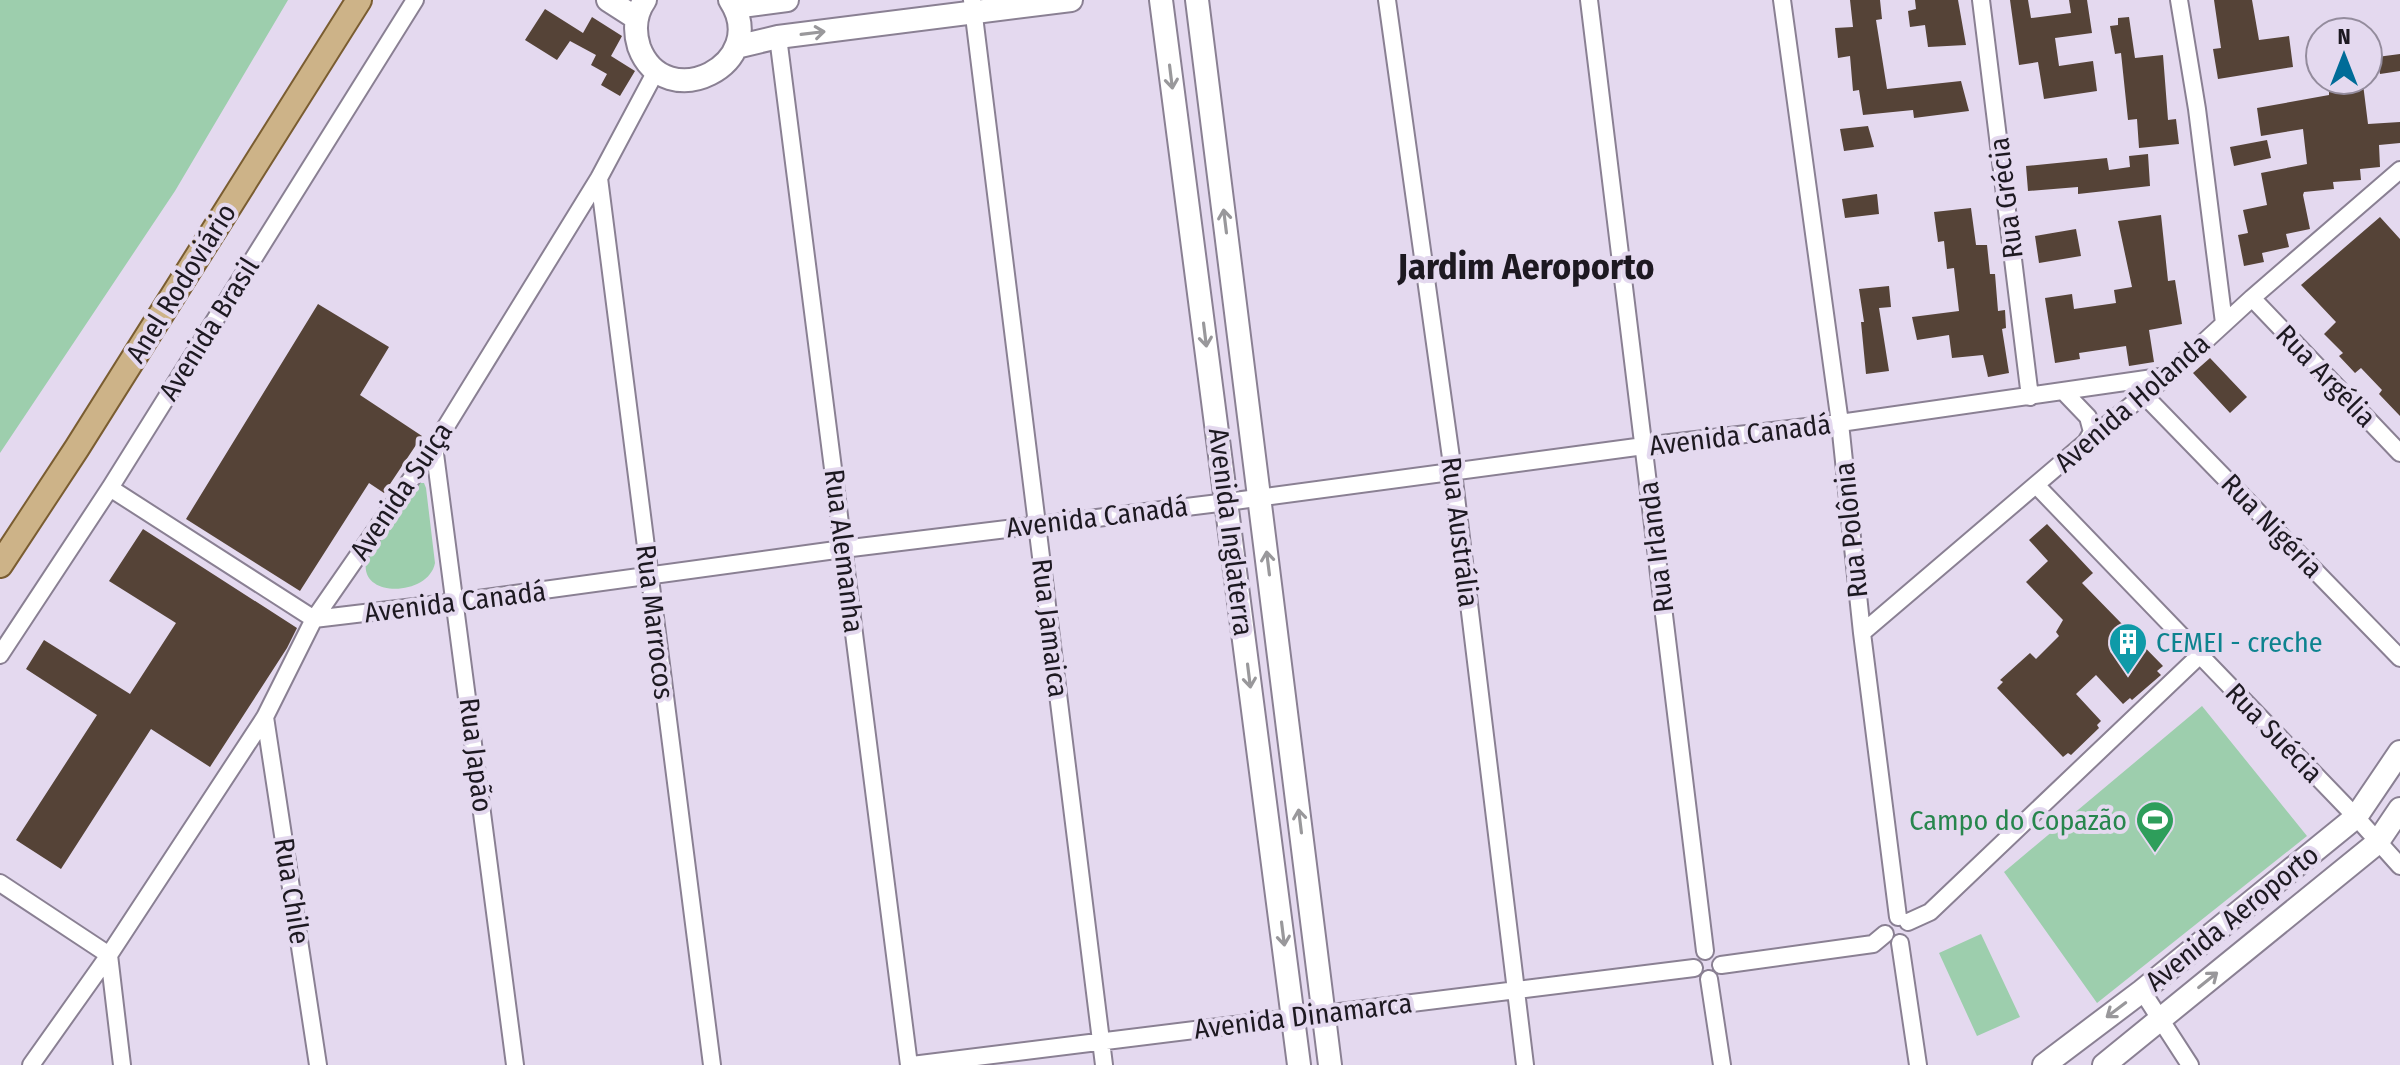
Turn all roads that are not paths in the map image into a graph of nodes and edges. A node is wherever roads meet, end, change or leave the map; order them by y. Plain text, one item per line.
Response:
1 (359, 0) edge
2 (415, 0) edge
3 (608, 0) edge
4 (787, 0) edge
5 (1071, 0) edge
6 (1161, 0) edge
7 (1197, 0) edge
8 (1387, 0) edge
9 (1589, 0) edge
10 (1782, 0) edge
11 (1981, 0) edge
12 (2179, 0) edge
13 (732, 4) edge
14 (973, 6) edge
15 (640, 9) edge
16 (778, 37) junction
17 (736, 47) junction
18 (656, 71) junction
19 (2400, 170) edge
20 (599, 178) junction
21 (2252, 298) junction
22 (2224, 323) junction
23 (2167, 376) junction
24 (2064, 392) junction
25 (2144, 395) junction
26 (2030, 397) junction
27 (1840, 423) junction
28 (2086, 442) junction
29 (434, 446) junction
30 (1644, 446) junction
31 (2400, 453) edge
32 (1453, 472) junction
33 (2037, 486) junction
34 (110, 488) junction
35 (1260, 497) junction
36 (1227, 502) junction
37 (1037, 524) junction
38 (843, 549) junction
39 (0, 565) edge
40 (649, 576) junction
41 (456, 602) junction
42 (314, 619) junction
43 (1862, 633) junction
44 (0, 655) edge
45 (2199, 656) junction
46 (2400, 658) edge
47 (265, 717) junction
48 (2400, 752) edge
49 (2400, 809) edge
50 (2356, 817) junction
51 (2377, 843) junction
52 (2400, 866) edge
53 (0, 883) edge
54 (1903, 919) junction
55 (1885, 934) junction
56 (1900, 943) junction
57 (1705, 951) junction
58 (109, 955) junction
59 (1721, 965) junction
60 (1694, 968) junction
61 (1709, 979) junction
62 (1515, 989) junction
63 (2142, 991) junction
64 (1323, 1014) junction
65 (1293, 1018) junction
66 (2161, 1018) junction
67 (1101, 1041) junction
68 (31, 1065) edge
69 (122, 1065) edge
70 (318, 1065) edge
71 (515, 1065) edge
72 (712, 1065) edge
73 (911, 1065) edge
74 (1104, 1065) edge
75 (1299, 1065) edge
76 (1330, 1065) edge
77 (1525, 1065) edge
78 (1722, 1065) edge
79 (1918, 1065) edge
80 (2044, 1065) edge
81 (2104, 1065) edge
82 (2190, 1065) edge

1 - 39 main road, Anel Rodoviário
2 - 34 street, Avenida Brasil
3 - 15 street
4 - 13 street
5 - 14 street
6 -> 36 street, Avenida Inglaterra
35 -> 7 street, Avenida Inglaterra
8 - 32 street, Rua Austrália
9 - 30 street, Rua Irlanda
10 - 27 street, Rua Polônia
11 - 26 street, Rua Grécia
12 - 22 street
13 - 17 street
16 -> 14 street
14 - 37 street, Rua Jamaica
15 - 18 street
16 - 17 street
16 - 38 street, Rua Alemanha
17 - 18 street
18 - 20 street, Avenida Suíça
19 - 21 street, Avenida Holanda
20 - 29 street, Avenida Suíça
20 - 40 street, Rua Marrocos
21 - 22 street, Avenida Holanda
21 - 31 street, Rua Argélia
22 - 23 street, Avenida Holanda
23 - 24 street, Avenida Canadá
23 - 25 street, Avenida Holanda
24 - 26 street, Avenida Canadá
24 - 28 street
25 - 28 street, Avenida Holanda
25 - 46 street, Rua Nigéria
26 - 27 street, Avenida Canadá
27 - 30 street, Avenida Canadá
27 - 43 street, Rua Polônia
28 - 33 street, Avenida Holanda
29 - 41 street, Rua Japão
29 - 42 street, Avenida Suíça
30 - 32 street, Avenida Canadá
30 - 57 street, Rua Irlanda
32 - 35 street, Avenida Canadá
32 - 62 street, Rua Austrália
33 - 43 street, Avenida Holanda
33 - 45 street, Rua Suécia
34 - 42 street
34 - 44 street, Avenida Brasil
35 - 36 street, Avenida Canadá
64 -> 35 street, Avenida Inglaterra
36 - 37 street, Avenida Canadá
36 -> 65 street, Avenida Inglaterra
37 - 38 street, Avenida Canadá
37 - 67 street, Rua Jamaica
38 - 40 street, Avenida Canadá
38 - 73 street, Rua Alemanha
40 - 41 street, Avenida Canadá
40 - 72 street, Rua Marrocos
41 - 42 street, Avenida Canadá
41 - 71 street, Rua Japão
42 - 47 street, Avenida Suíça
43 - 54 street, Rua Polônia
45 - 50 street, Rua Suécia
45 - 54 street
47 - 58 street, Avenida Suíça
47 - 70 street, Rua Chile
48 - 50 street, Avenida Aeroporto
49 - 51 street, Avenida Aeroporto
50 - 51 street, Rua Suécia
50 - 63 street, Avenida Aeroporto
51 - 52 street, Rua Suécia
66 -> 51 street, Avenida Aeroporto
53 - 58 street
54 - 55 street
54 - 56 street
55 - 56 street
55 - 59 street
56 - 79 street
57 - 59 street
57 - 60 street
58 - 68 street, Avenida Suíça
58 - 69 street
59 - 61 street
60 - 61 street
60 - 62 street, Avenida Dinamarca
61 - 78 street
62 - 64 street, Avenida Dinamarca
62 - 77 street, Rua Austrália
63 - 66 street
63 -> 80 street, Avenida Aeroporto
64 - 65 street, Avenida Dinamarca
64 - 76 street, Avenida Inglaterra
65 - 67 street, Avenida Dinamarca
65 - 75 street, Avenida Inglaterra
66 - 81 street, Avenida Aeroporto
66 - 82 street
67 - 73 street, Avenida Dinamarca
67 - 74 street, Rua Jamaica

